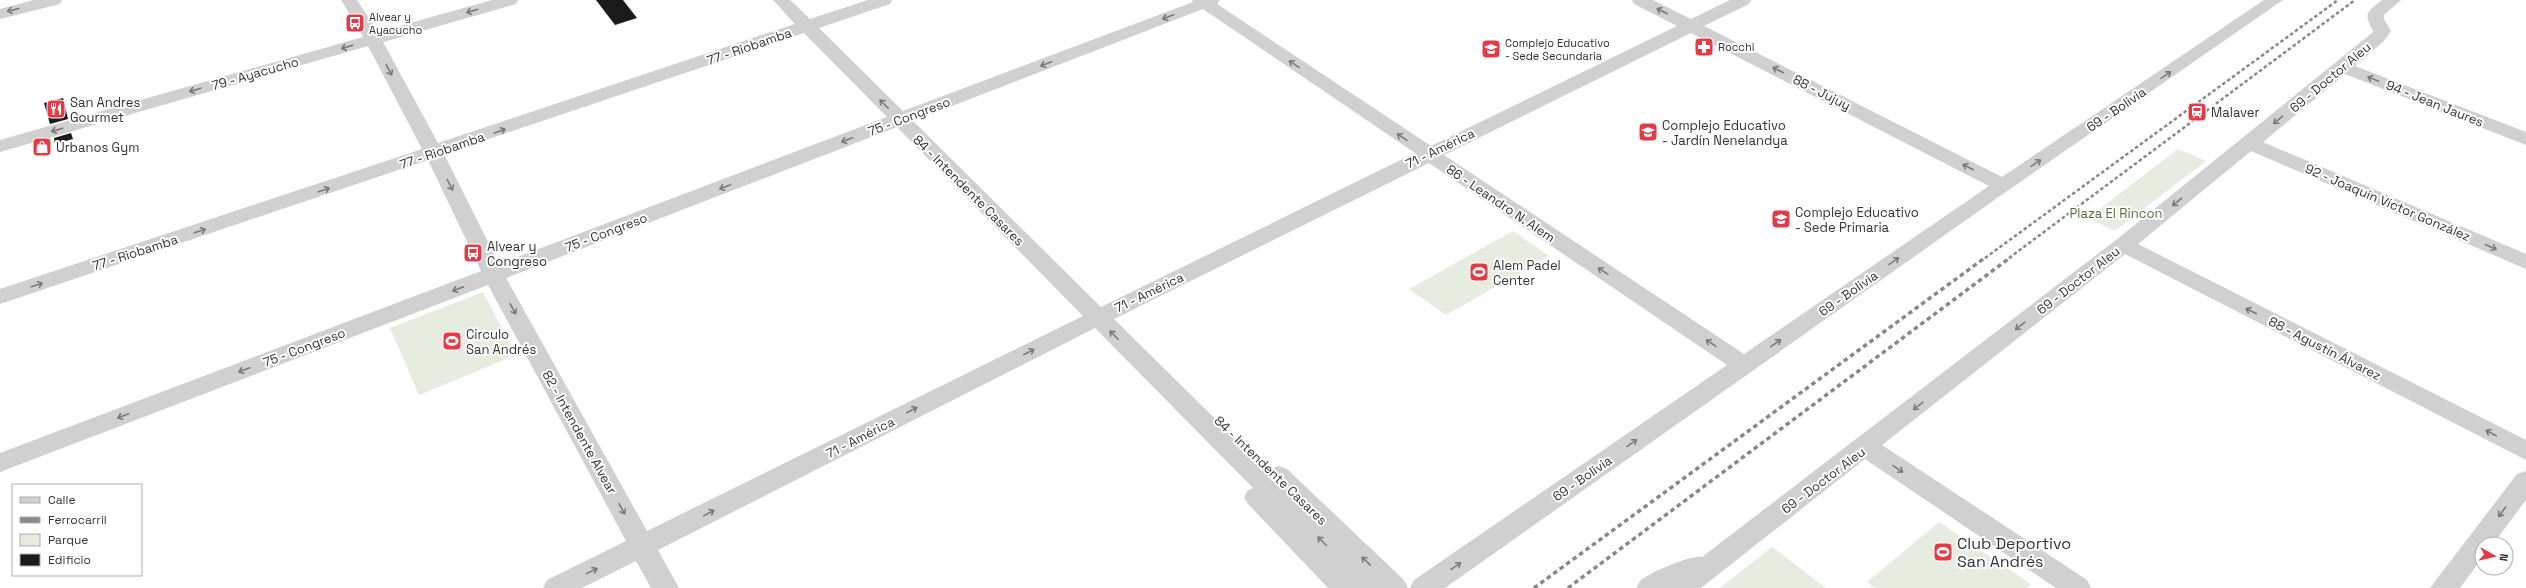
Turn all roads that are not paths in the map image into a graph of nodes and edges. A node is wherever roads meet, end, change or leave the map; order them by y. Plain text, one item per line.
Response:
1 (54, 0) edge
2 (349, 0) edge
3 (510, 0) edge
4 (781, 0) edge
5 (884, 0) edge
6 (1640, 0) edge
7 (1743, 0) edge
8 (2393, 0) edge
9 (1205, 1) edge
10 (2265, 2) edge
11 (0, 14) edge
12 (1691, 26) junction
13 (807, 27) junction
14 (373, 39) junction
15 (2343, 67) junction
16 (899, 120) junction
17 (2526, 139) edge
18 (2249, 143) junction
19 (0, 146) edge
20 (434, 153) junction
21 (1428, 154) junction
22 (2003, 185) junction
23 (2123, 245) junction
24 (2526, 262) edge
25 (494, 275) junction
26 (0, 297) edge
27 (1097, 318) junction
28 (1142, 362) junction
29 (1744, 365) junction
30 (1866, 447) junction
31 (2526, 451) edge
32 (0, 462) edge
33 (2526, 481) edge
34 (642, 546) junction
35 (1735, 547) junction
36 (558, 588) edge
37 (665, 588) edge
38 (1345, 588) edge
39 (1369, 588) edge
40 (1394, 588) edge
41 (1424, 588) edge
42 (1650, 588) edge
43 (1681, 588) edge
44 (2077, 588) edge
45 (2444, 588) edge

1 -> 11 street
2 - 14 street, 82 - Intendente Alvear
3 -> 14 street, 79 - Ayacucho
4 - 13 street, 84 - Intendente Casares
5 - 13 street, 77 - Riobamba
12 -> 6 street, 88 - Jujuy
7 - 12 street, 71 - América
8 - 15 street, 69 - Doctor Aleu
9 -> 16 street, 75 - Congreso
21 -> 9 street, 86 - Leandro N. Alem
22 -> 10 street, 69 - Bolivia
12 - 21 street, 71 - América
22 -> 12 street, 88 - Jujuy
16 -> 13 street, 84 - Intendente Casares
20 -> 13 street, 77 - Riobamba
14 -> 19 street, 79 - Ayacucho
14 -> 20 street, 82 - Intendente Alvear
17 -> 15 street, 94 - Jean Jaures
15 -> 18 street, 69 - Doctor Aleu
16 -> 25 street, 75 - Congreso
16 - 27 street, 84 - Intendente Casares
18 -> 23 street, 69 - Doctor Aleu
18 -> 24 street, 92 - Joaquín Víctor González
20 -> 25 street, 82 - Intendente Alvear
26 -> 20 street, 77 - Riobamba
21 - 27 street, 71 - América
29 -> 21 street, 86 - Leandro N. Alem
29 -> 22 street, 69 - Bolivia
23 -> 30 street, 69 - Doctor Aleu
31 -> 23 street, 88 - Agustín Álvarez
25 -> 32 street, 75 - Congreso
25 -> 34 street, 82 - Intendente Alvear
28 -> 27 street, 84 - Intendente Casares
34 -> 27 street, 71 - América
28 - 38 street, 84 - Intendente Casares
39 -> 28 street, 84 - Intendente Casares
40 -> 28 street, 84 - Intendente Casares
41 -> 29 street, 69 - Bolivia
30 - 35 street, 69 - Doctor Aleu
30 -> 44 street
33 -> 45 street
36 -> 34 street, 71 - América
34 - 37 street, 82 - Intendente Alvear
35 - 42 street, 69 - Doctor Aleu
35 - 43 street, 69 - Doctor Aleu

